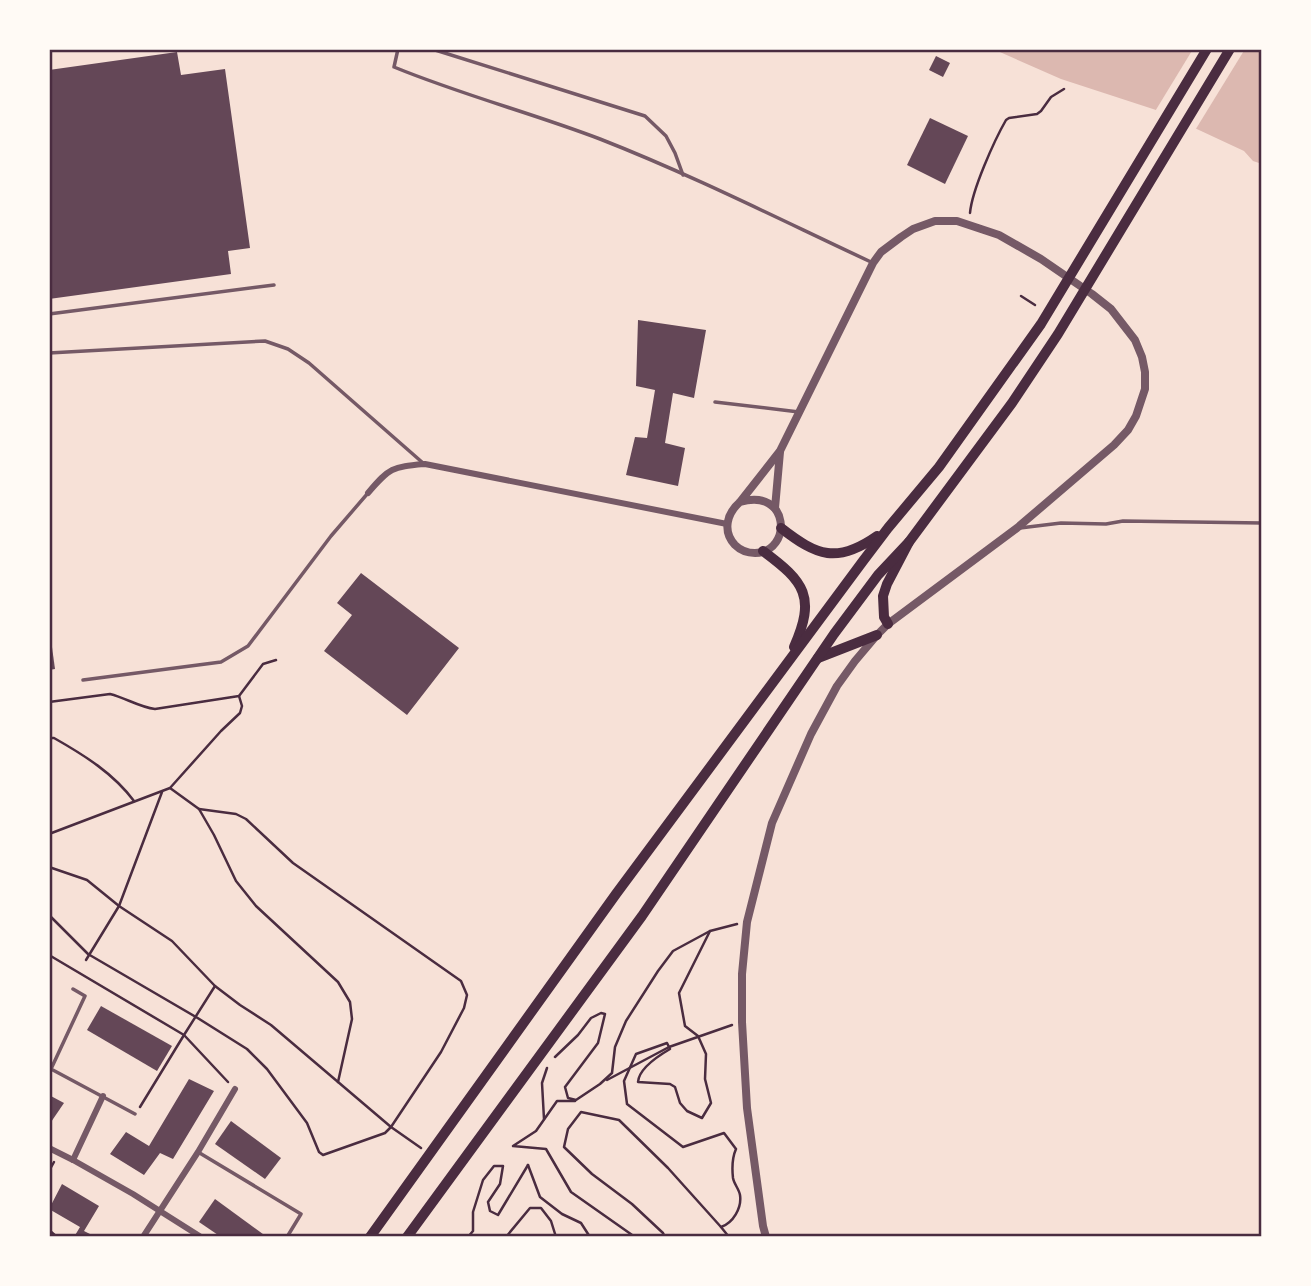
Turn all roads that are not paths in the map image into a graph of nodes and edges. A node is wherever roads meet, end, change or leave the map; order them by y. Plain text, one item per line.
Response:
1 (398, 49) edge
2 (432, 49) edge
3 (1207, 49) edge
4 (1230, 49) edge
5 (683, 175) junction
6 (873, 263) junction
7 (274, 285) dead end
8 (49, 314) edge
9 (49, 353) edge
10 (715, 402) dead end
11 (800, 412) junction
12 (780, 451) junction
13 (425, 464) junction
14 (368, 492) joint
15 (740, 502) junction
16 (775, 508) junction
17 (1262, 523) edge
18 (727, 524) junction
19 (781, 528) junction
20 (888, 528) junction
21 (1017, 528) junction
22 (909, 542) junction
23 (763, 551) junction
24 (888, 624) junction
25 (877, 635) junction
26 (818, 658) junction
27 (786, 666) junction
28 (83, 680) dead end
29 (73, 989) dead end
30 (50, 1069) edge
31 (235, 1090) road end
32 (103, 1096) junction
33 (135, 1114) road end
34 (49, 1148) edge
35 (198, 1152) junction
36 (73, 1160) junction
37 (160, 1212) junction
38 (143, 1237) edge
39 (201, 1237) edge
40 (287, 1237) edge
41 (370, 1237) edge
42 (407, 1237) edge
43 (766, 1237) edge

1 - 5 lane
2 - 5 lane
3 - 20 main road
4 - 22 main road
5 - 6 lane
6 - 11 street
6 - 21 street
7 - 8 lane
9 - 13 lane
10 - 11 lane
11 - 12 street
12 - 15 street
12 - 16 street
13 - 14 street
13 - 18 street
14 - 28 lane
15 - 16 street
15 - 18 street
16 - 19 street
17 - 21 lane
18 - 23 street
19 - 20 main road
19 - 23 street
20 - 27 main road
21 - 24 street
22 - 24 main road
22 - 26 main road
23 - 27 main road
24 - 25 street
25 - 26 main road
25 - 43 street
26 - 42 main road
27 - 41 main road
29 - 30 lane
30 - 32 lane
31 - 35 street
32 - 33 lane
32 - 36 street
34 - 36 street
35 - 37 street
35 - 40 lane
36 - 37 street
37 - 38 street
37 - 39 street

